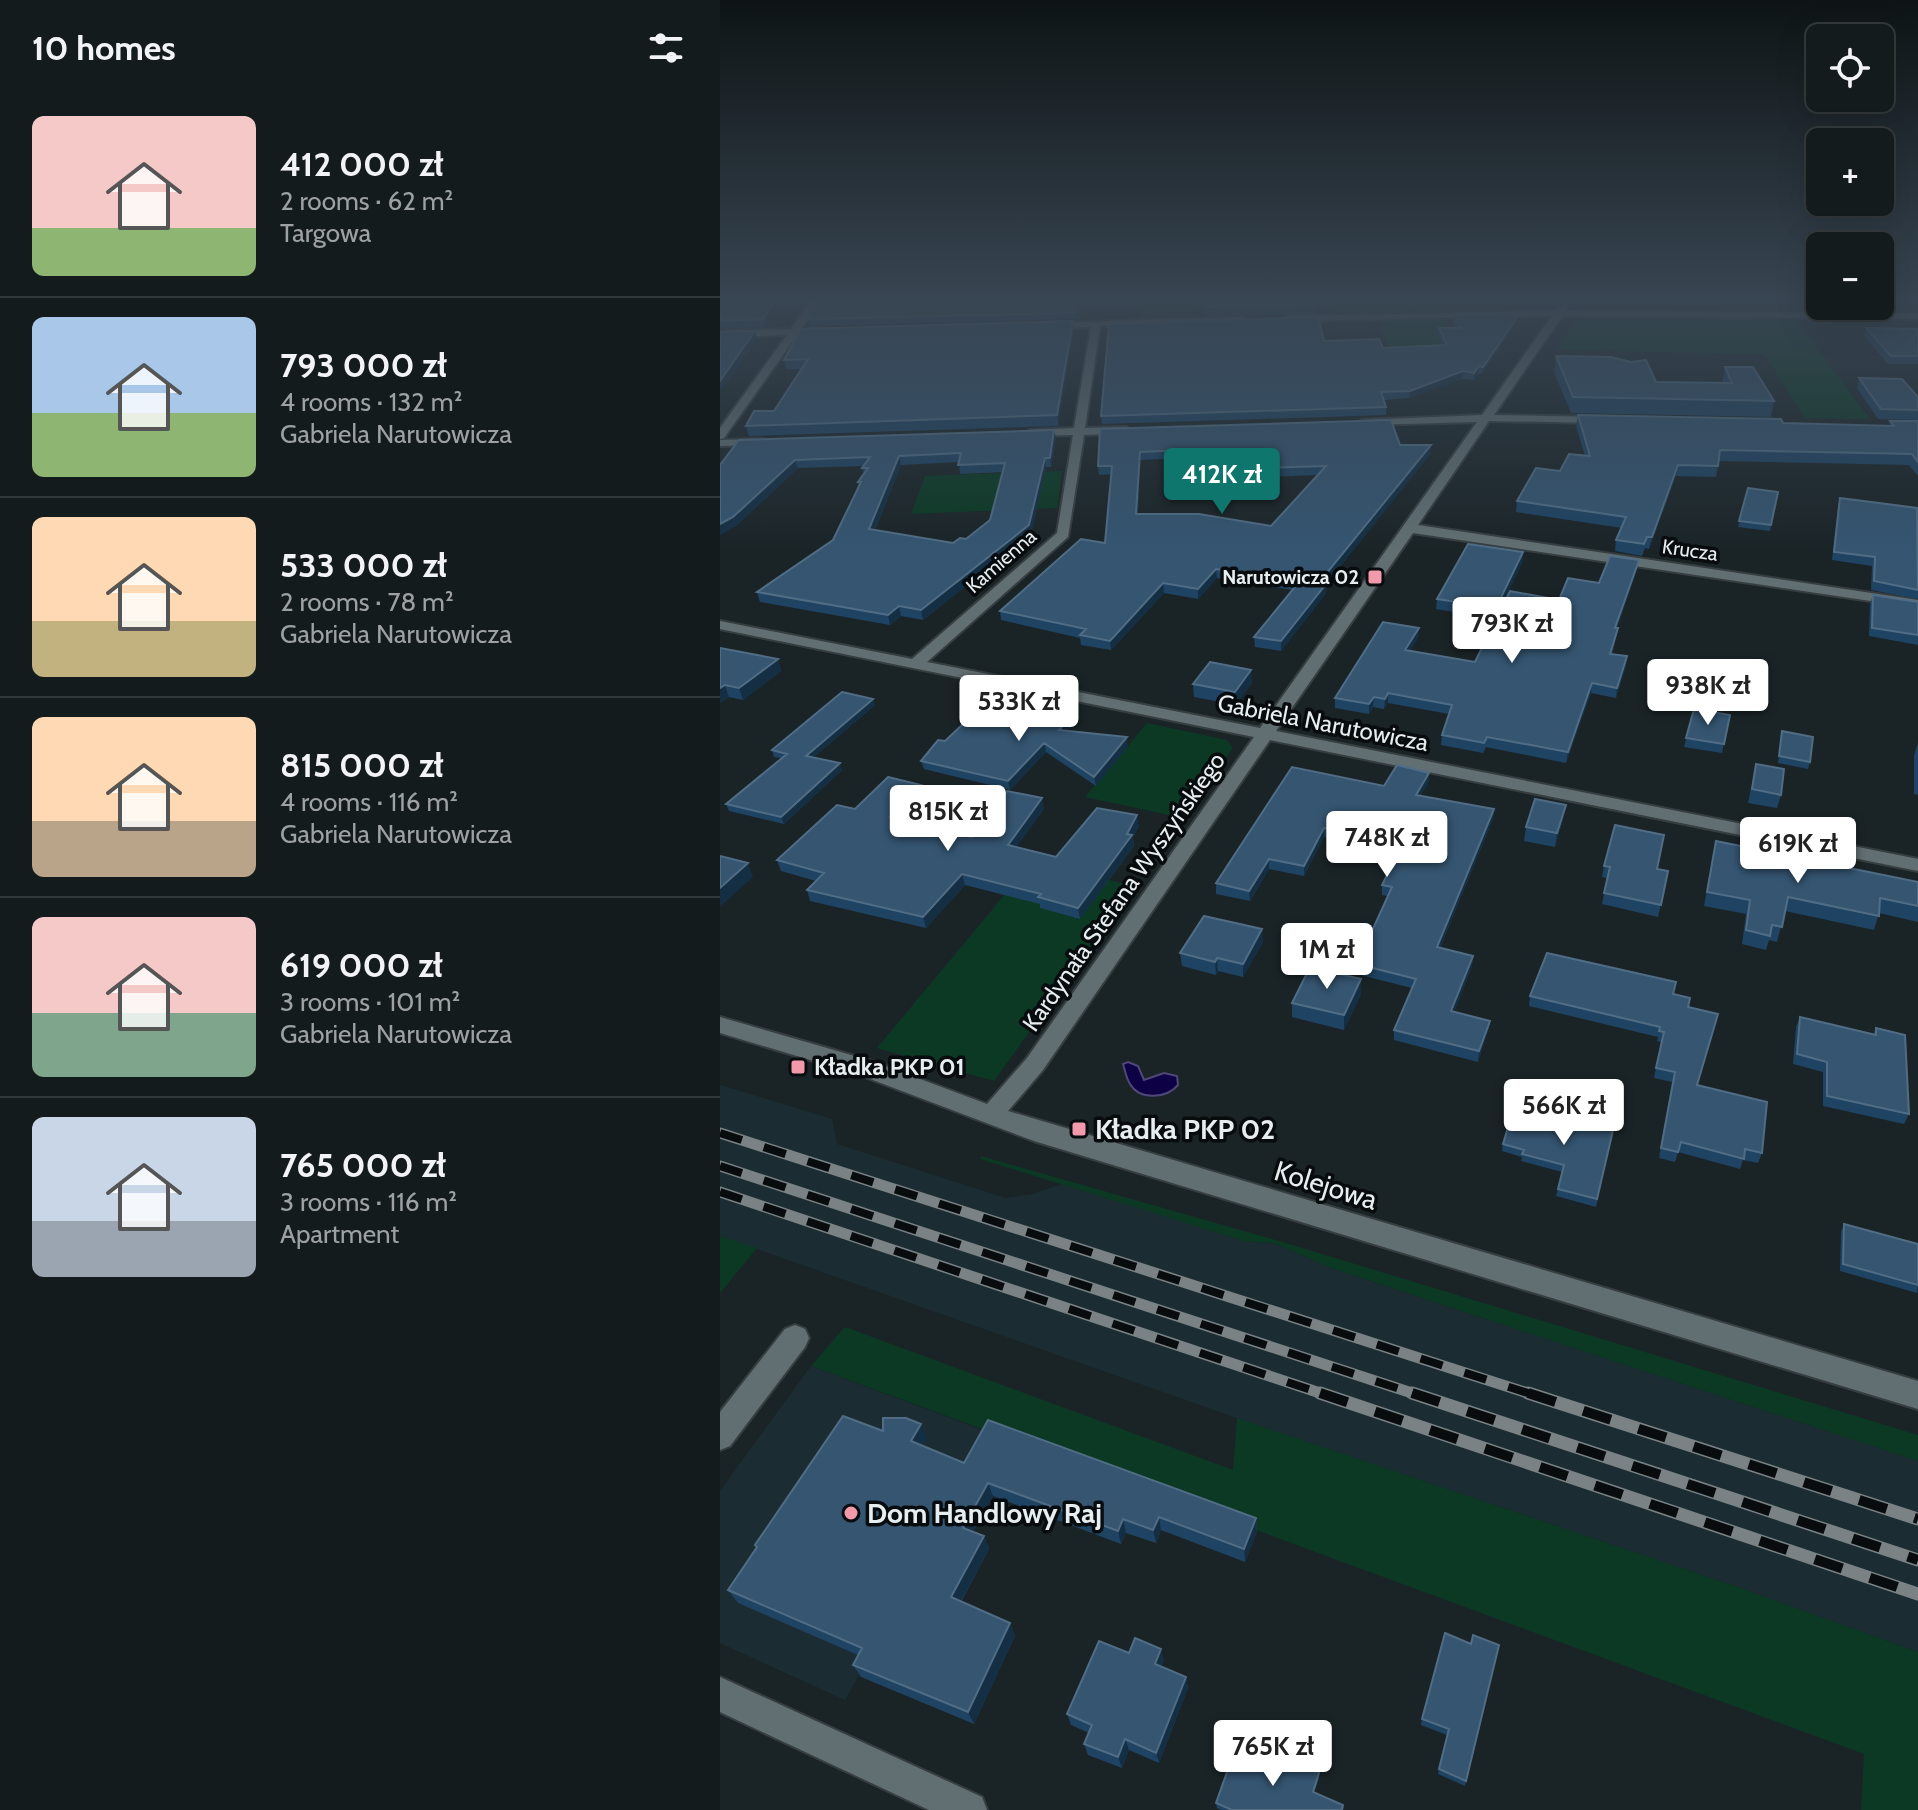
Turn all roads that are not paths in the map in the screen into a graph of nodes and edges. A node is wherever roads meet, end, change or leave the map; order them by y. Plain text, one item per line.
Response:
1 (756, 384) edge
2 (1088, 384) edge
3 (1510, 384) edge
4 (1487, 418) junction
5 (1612, 420) edge
6 (1346, 423) edge
7 (1146, 429) edge
8 (1081, 431) junction
9 (1010, 434) edge
10 (720, 436) edge
11 (780, 441) edge
12 (720, 443) edge
13 (1409, 528) junction
14 (1918, 604) edge
15 (720, 625) edge
16 (915, 664) junction
17 (1265, 737) junction
18 (1918, 865) edge
19 (720, 1025) edge
20 (991, 1115) junction
21 (795, 1338) dead end
22 (1918, 1395) edge
23 (720, 1436) edge
24 (720, 1694) edge
25 (969, 1810) edge

1 - 10 street
2 - 8 street, Kamienna
3 - 4 street, Kardynała Stefana Wyszyńskiego
4 - 5 street
4 - 6 street
4 - 13 street, Kardynała Stefana Wyszyńskiego
7 - 8 street
8 - 9 street
8 - 16 street, Kamienna
11 - 12 street
13 - 14 street, Krucza
13 - 17 street, Kardynała Stefana Wyszyńskiego
15 - 16 street, Gabriela Narutowicza
16 - 17 street, Gabriela Narutowicza
17 - 18 street, Gabriela Narutowicza
17 - 20 street, Kardynała Stefana Wyszyńskiego
19 - 20 street, Kolejowa
20 - 22 street, Kolejowa
21 - 23 street
24 - 25 street

